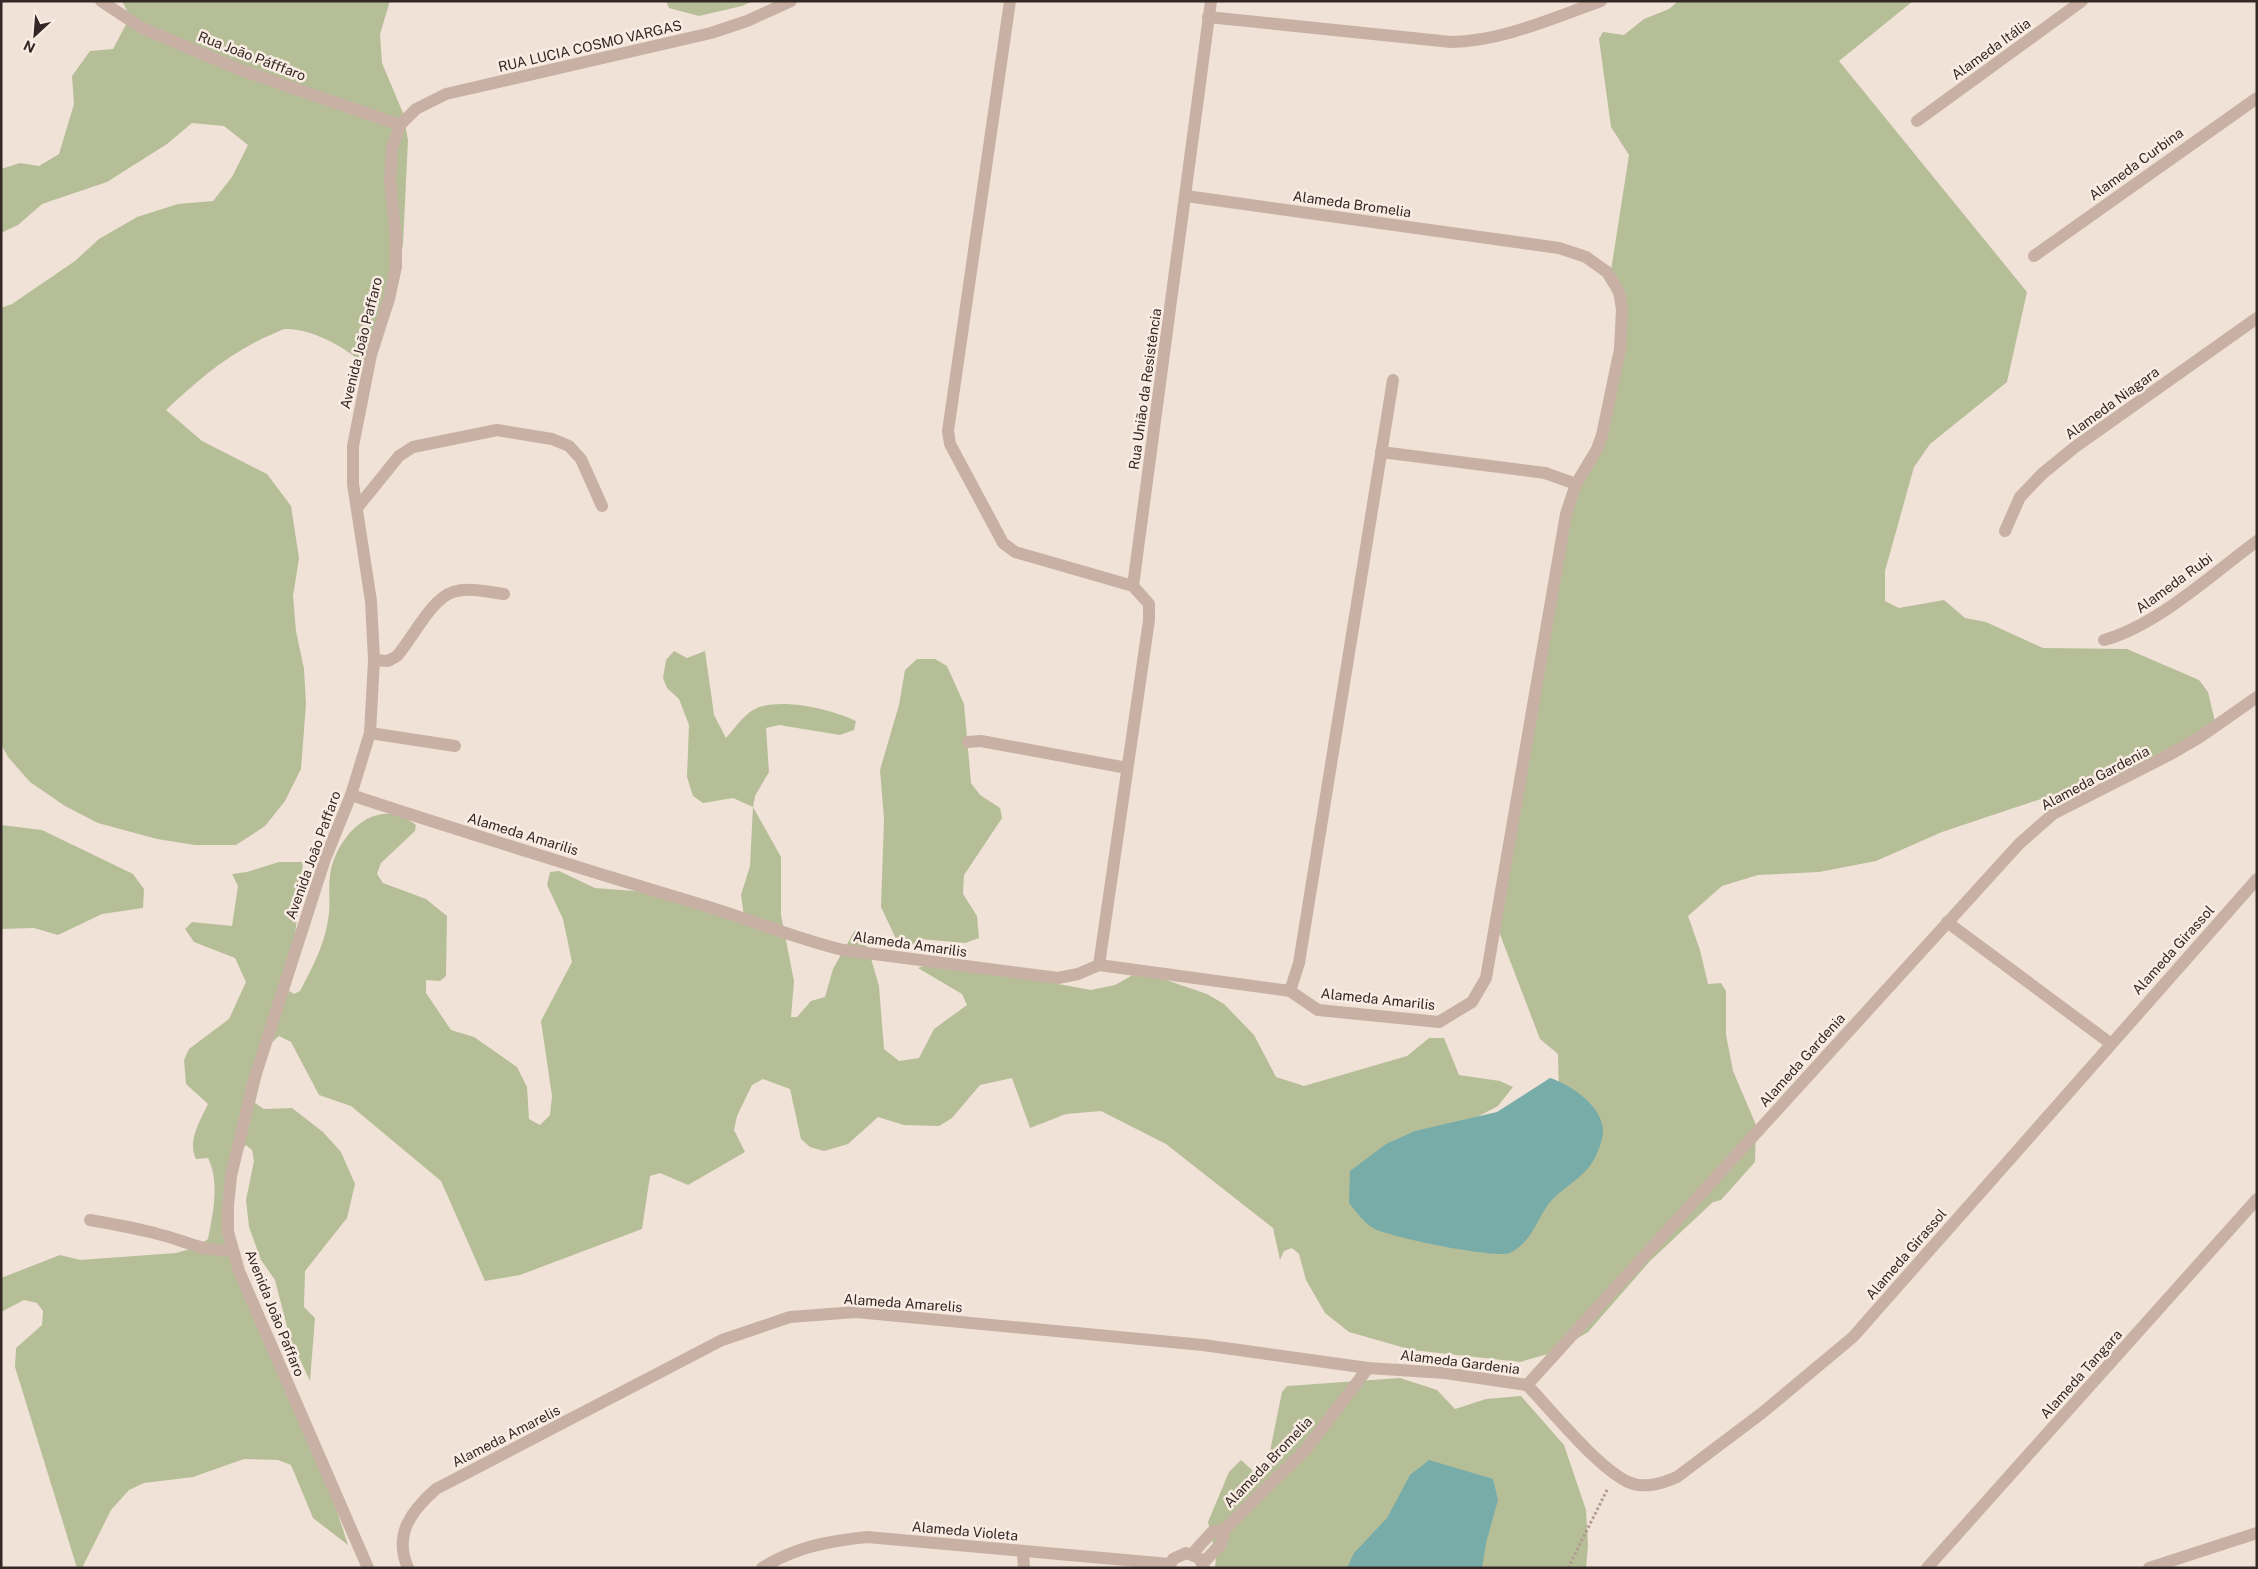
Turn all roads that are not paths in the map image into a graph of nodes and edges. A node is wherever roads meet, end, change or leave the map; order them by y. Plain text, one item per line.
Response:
1 (100, 1) edge
2 (791, 1) edge
3 (1010, 1) edge
4 (1211, 1) edge
5 (1601, 1) edge
6 (2082, 1) edge
7 (1208, 17) junction
8 (2257, 98) edge
9 (1917, 121) dead end
10 (400, 125) junction
11 (1186, 196) junction
12 (2034, 256) dead end
13 (2257, 318) edge
14 (1393, 380) dead end
15 (1381, 452) junction
16 (1576, 484) junction
17 (602, 506) dead end
18 (357, 508) junction
19 (2005, 531) dead end
20 (2257, 542) edge
21 (1133, 586) junction
22 (504, 594) dead end
23 (2104, 640) dead end
24 (374, 660) junction
25 (2257, 697) edge
26 (370, 733) junction
27 (968, 742) dead end
28 (455, 746) dead end
29 (1127, 768) junction
30 (351, 794) junction
31 (2257, 879) edge
32 (1948, 922) junction
33 (1100, 965) junction
34 (1290, 991) junction
35 (1472, 1002) joint
36 (2110, 1043) junction
37 (2257, 1199) edge
38 (90, 1220) dead end
39 (232, 1250) junction
40 (1368, 1368) junction
41 (1527, 1385) junction
42 (1225, 1528) junction
43 (2257, 1533) edge
44 (1023, 1552) junction
45 (1192, 1554) junction
46 (406, 1564) edge
47 (1169, 1566) edge
48 (1203, 1566) edge
49 (368, 1568) edge
50 (762, 1568) edge
51 (1024, 1568) edge
52 (1927, 1568) edge
53 (2149, 1568) edge

1 - 10 street, Rua João Páfffaro
2 - 10 street, RUA LUCIA COSMO VARGAS
3 - 21 street
4 - 7 street
5 - 7 street
6 - 9 street, Alameda Itália
7 - 11 street
8 - 12 street, Alameda Curbina
10 - 18 street, Avenida João Paffaro
11 - 16 street, Alameda Bromelia
11 - 21 street, Rua União da Resistência
13 - 19 street, Alameda Niagara
14 - 15 street
15 - 16 street
15 - 34 street
16 - 35 street, Alameda Bromelia
17 - 18 street
18 - 24 street, Avenida João Paffaro
20 - 23 street, Alameda Rubi
21 - 29 street
22 - 24 street
24 - 26 street, Avenida João Paffaro
25 - 32 street, Alameda Gardenia
26 - 28 street
26 - 30 street, Avenida João Paffaro
27 - 29 street
29 - 33 street
30 - 33 street, Alameda Amarilis
30 - 39 street, Avenida João Paffaro
31 - 36 street, Alameda Girassol
32 - 36 street
32 - 41 street, Alameda Gardenia
33 - 34 street, Alameda Amarilis
34 - 35 street, Alameda Amarilis
36 - 41 street, Alameda Girassol
37 - 52 street, Alameda Tangara
38 - 39 street
39 - 49 street, Avenida João Paffaro
40 - 41 street, Alameda Gardenia
40 - 42 street, Alameda Bromelia
40 - 46 street, Alameda Amarelis
42 - 45 street, Alameda Bromelia
42 - 48 street, Alameda Bromelia
43 - 53 street
44 - 47 street, Alameda Violeta
44 - 50 street, Alameda Violeta
44 - 51 street
45 - 47 street
45 - 48 street

